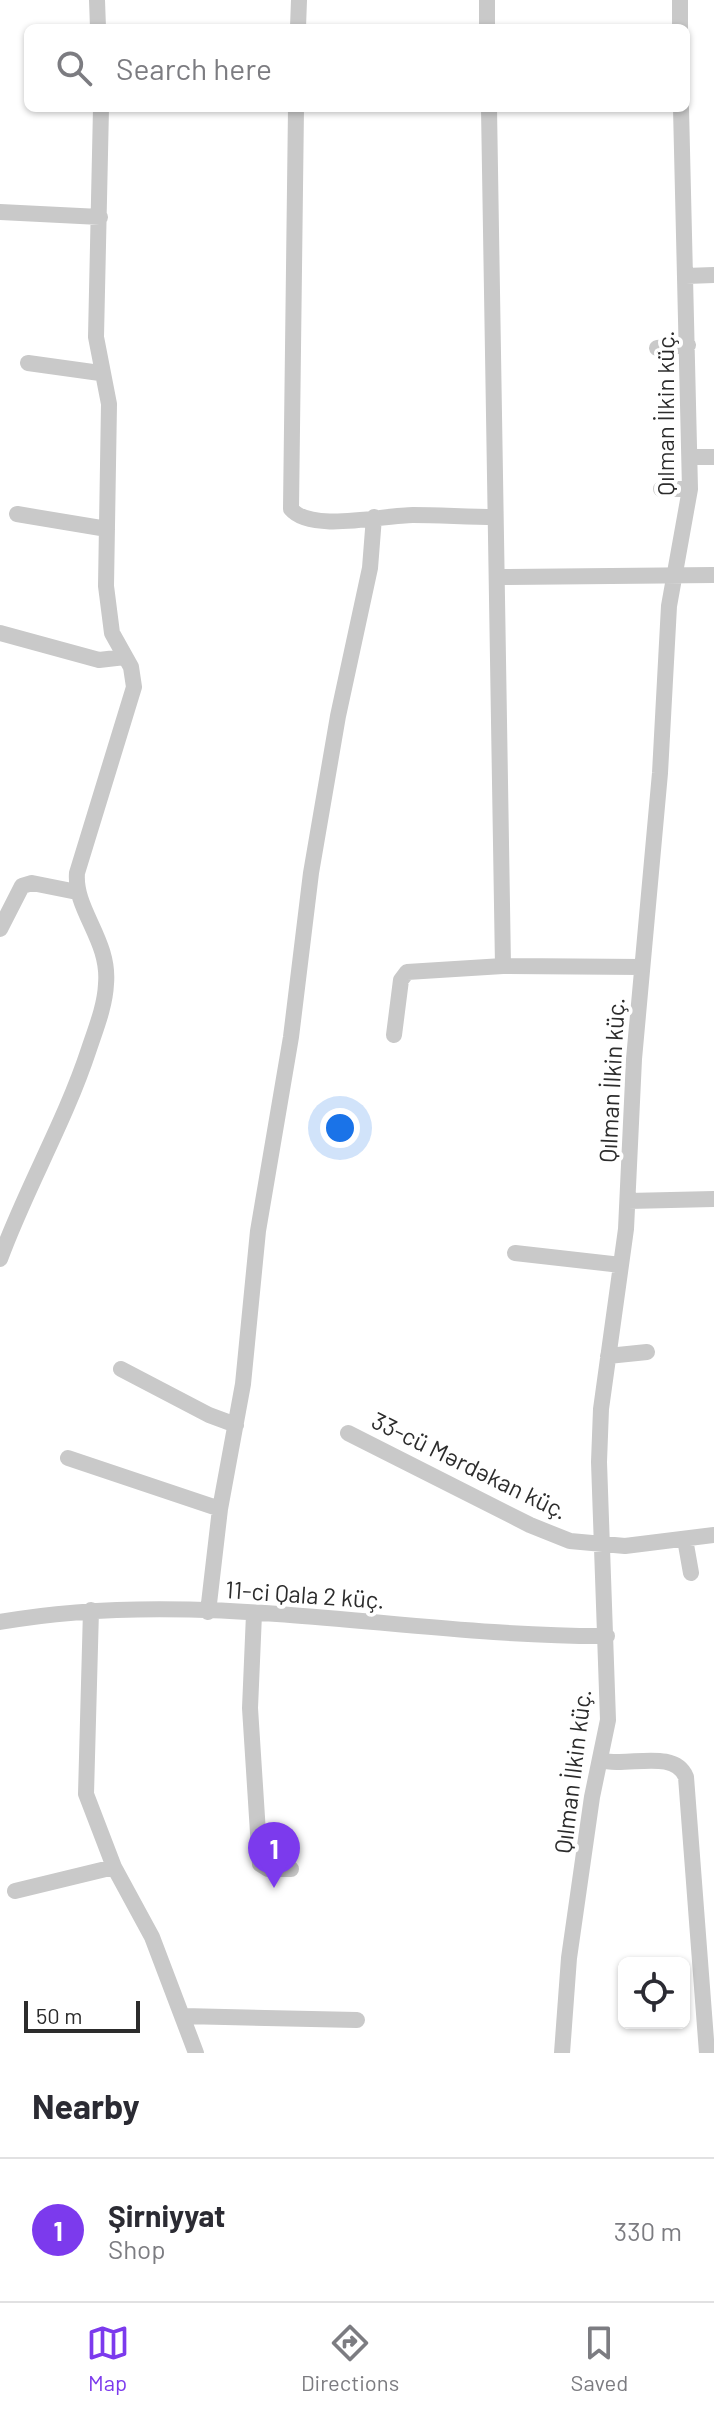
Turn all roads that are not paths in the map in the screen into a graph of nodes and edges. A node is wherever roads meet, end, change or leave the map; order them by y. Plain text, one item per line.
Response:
1 (97, 0) edge
2 (299, 0) edge
3 (487, 0) edge
4 (680, 0) edge
5 (98, 24) edge
6 (298, 24) edge
7 (487, 24) edge
8 (680, 24) edge
9 (101, 112) edge
10 (296, 112) edge
11 (489, 112) edge
12 (681, 112) edge
13 (0, 212) edge
14 (100, 217) junction
15 (714, 275) edge
16 (686, 276) junction
17 (688, 345) junction
18 (657, 348) dead end
19 (28, 363) dead end
20 (100, 373) junction
21 (691, 457) junction
22 (714, 457) edge
23 (661, 489) dead end
24 (690, 489) junction
25 (17, 514) dead end
26 (374, 517) junction
27 (495, 517) junction
28 (107, 529) junction
29 (675, 574) junction
30 (714, 575) edge
31 (497, 577) junction
32 (0, 633) edge
33 (125, 657) junction
34 (77, 892) junction
35 (0, 929) edge
36 (503, 966) junction
37 (642, 967) junction
38 (394, 1035) dead end
39 (714, 1199) edge
40 (628, 1201) junction
41 (515, 1253) dead end
42 (0, 1259) edge
43 (621, 1265) junction
44 (647, 1352) dead end
45 (608, 1356) junction
46 (121, 1369) dead end
47 (236, 1425) junction
48 (348, 1433) dead end
49 (68, 1458) dead end
50 (220, 1509) junction
51 (714, 1535) edge
52 (685, 1539) junction
53 (603, 1546) junction
54 (691, 1573) dead end
55 (91, 1610) junction
56 (208, 1612) junction
57 (254, 1614) junction
58 (0, 1622) edge
59 (607, 1636) junction
60 (601, 1760) junction
61 (114, 1867) junction
62 (291, 1869) dead end
63 (15, 1891) dead end
64 (183, 2016) junction
65 (357, 2020) dead end
66 (196, 2053) edge
67 (562, 2053) edge
68 (707, 2053) edge

1 - 5 street
2 - 6 street
3 - 7 street
4 - 8 street
9 - 14 street
10 - 26 street
11 - 27 street
12 - 16 street, Qılman İlkin küç.
13 - 14 street
14 - 20 street
15 - 16 street
16 - 17 street, Qılman İlkin küç.
17 - 18 street
17 - 21 street, Qılman İlkin küç.
19 - 20 street
20 - 28 street
21 - 22 street
21 - 24 street, Qılman İlkin küç.
23 - 24 street
24 - 29 street, Qılman İlkin küç.
25 - 28 street
26 - 27 street
26 - 47 street
27 - 31 street
28 - 33 street
29 - 30 street
29 - 31 street
29 - 37 street, Qılman İlkin küç.
31 - 36 street
32 - 33 street
33 - 34 street
34 - 35 street
34 - 42 street
36 - 37 street
36 - 38 street
37 - 40 street, Qılman İlkin küç.
39 - 40 street
40 - 43 street, Qılman İlkin küç.
41 - 43 street
43 - 45 street, Qılman İlkin küç.
44 - 45 street
45 - 53 street, Qılman İlkin küç.
46 - 47 street
47 - 50 street
48 - 53 street, 33-cü Mərdəkan küç.
49 - 50 street
50 - 56 street
51 - 52 street, 33-cü Mərdəkan küç.
52 - 53 street, 33-cü Mərdəkan küç.
52 - 54 street
53 - 59 street, Qılman İlkin küç.
55 - 56 street, 11-ci Qala 2 küç.
55 - 58 street, 11-ci Qala 2 küç.
55 - 61 street
56 - 57 street, 11-ci Qala 2 küç.
57 - 59 street, 11-ci Qala 2 küç.
57 - 62 street
59 - 60 street, Qılman İlkin küç.
60 - 67 street, Qılman İlkin küç.
60 - 68 street
61 - 63 street
61 - 64 street
64 - 65 street
64 - 66 street

